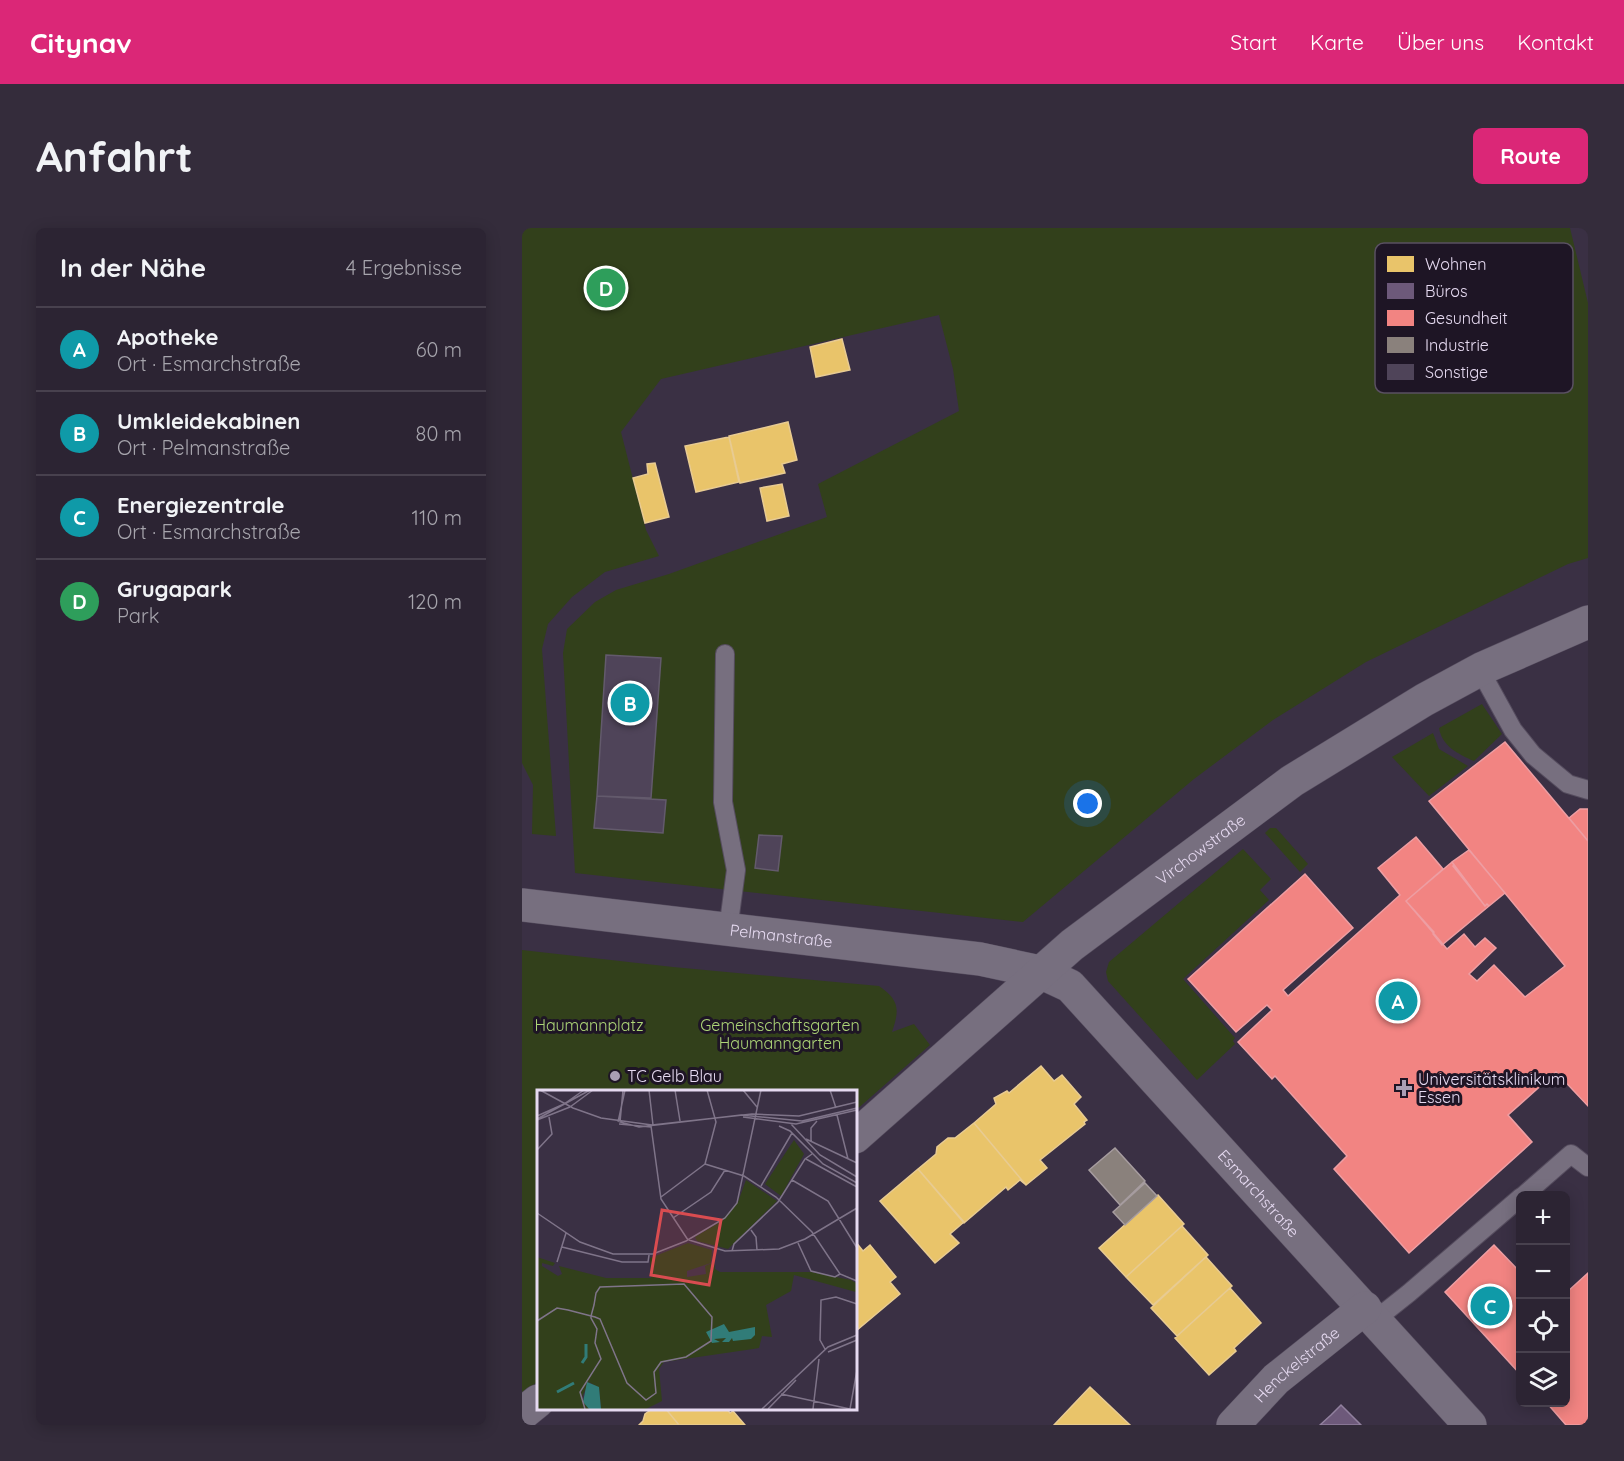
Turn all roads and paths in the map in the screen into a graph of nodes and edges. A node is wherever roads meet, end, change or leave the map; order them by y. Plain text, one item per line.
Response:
1 (1588, 622) edge
2 (725, 654) dead end
3 (1480, 670) junction
4 (1588, 790) edge
5 (522, 905) edge
6 (729, 930) junction
7 (1040, 972) junction
8 (856, 1136) edge
9 (1588, 1167) edge
10 (1528, 1191) edge
11 (1516, 1201) edge
12 (1370, 1314) junction
13 (537, 1402) edge
14 (522, 1414) edge
15 (1233, 1425) edge
16 (1470, 1425) edge

1 - 3 street, Virchowstraße
2 - 6 lane
3 - 4 lane
3 - 7 street, Virchowstraße
5 - 6 street, Pelmanstraße
6 - 7 street, Pelmanstraße
7 - 8 street, Virchowstraße
7 - 12 street, Esmarchstraße
9 - 10 lane
11 - 12 lane
12 - 15 street, Henckelstraße
12 - 16 street, Esmarchstraße
13 - 14 street

